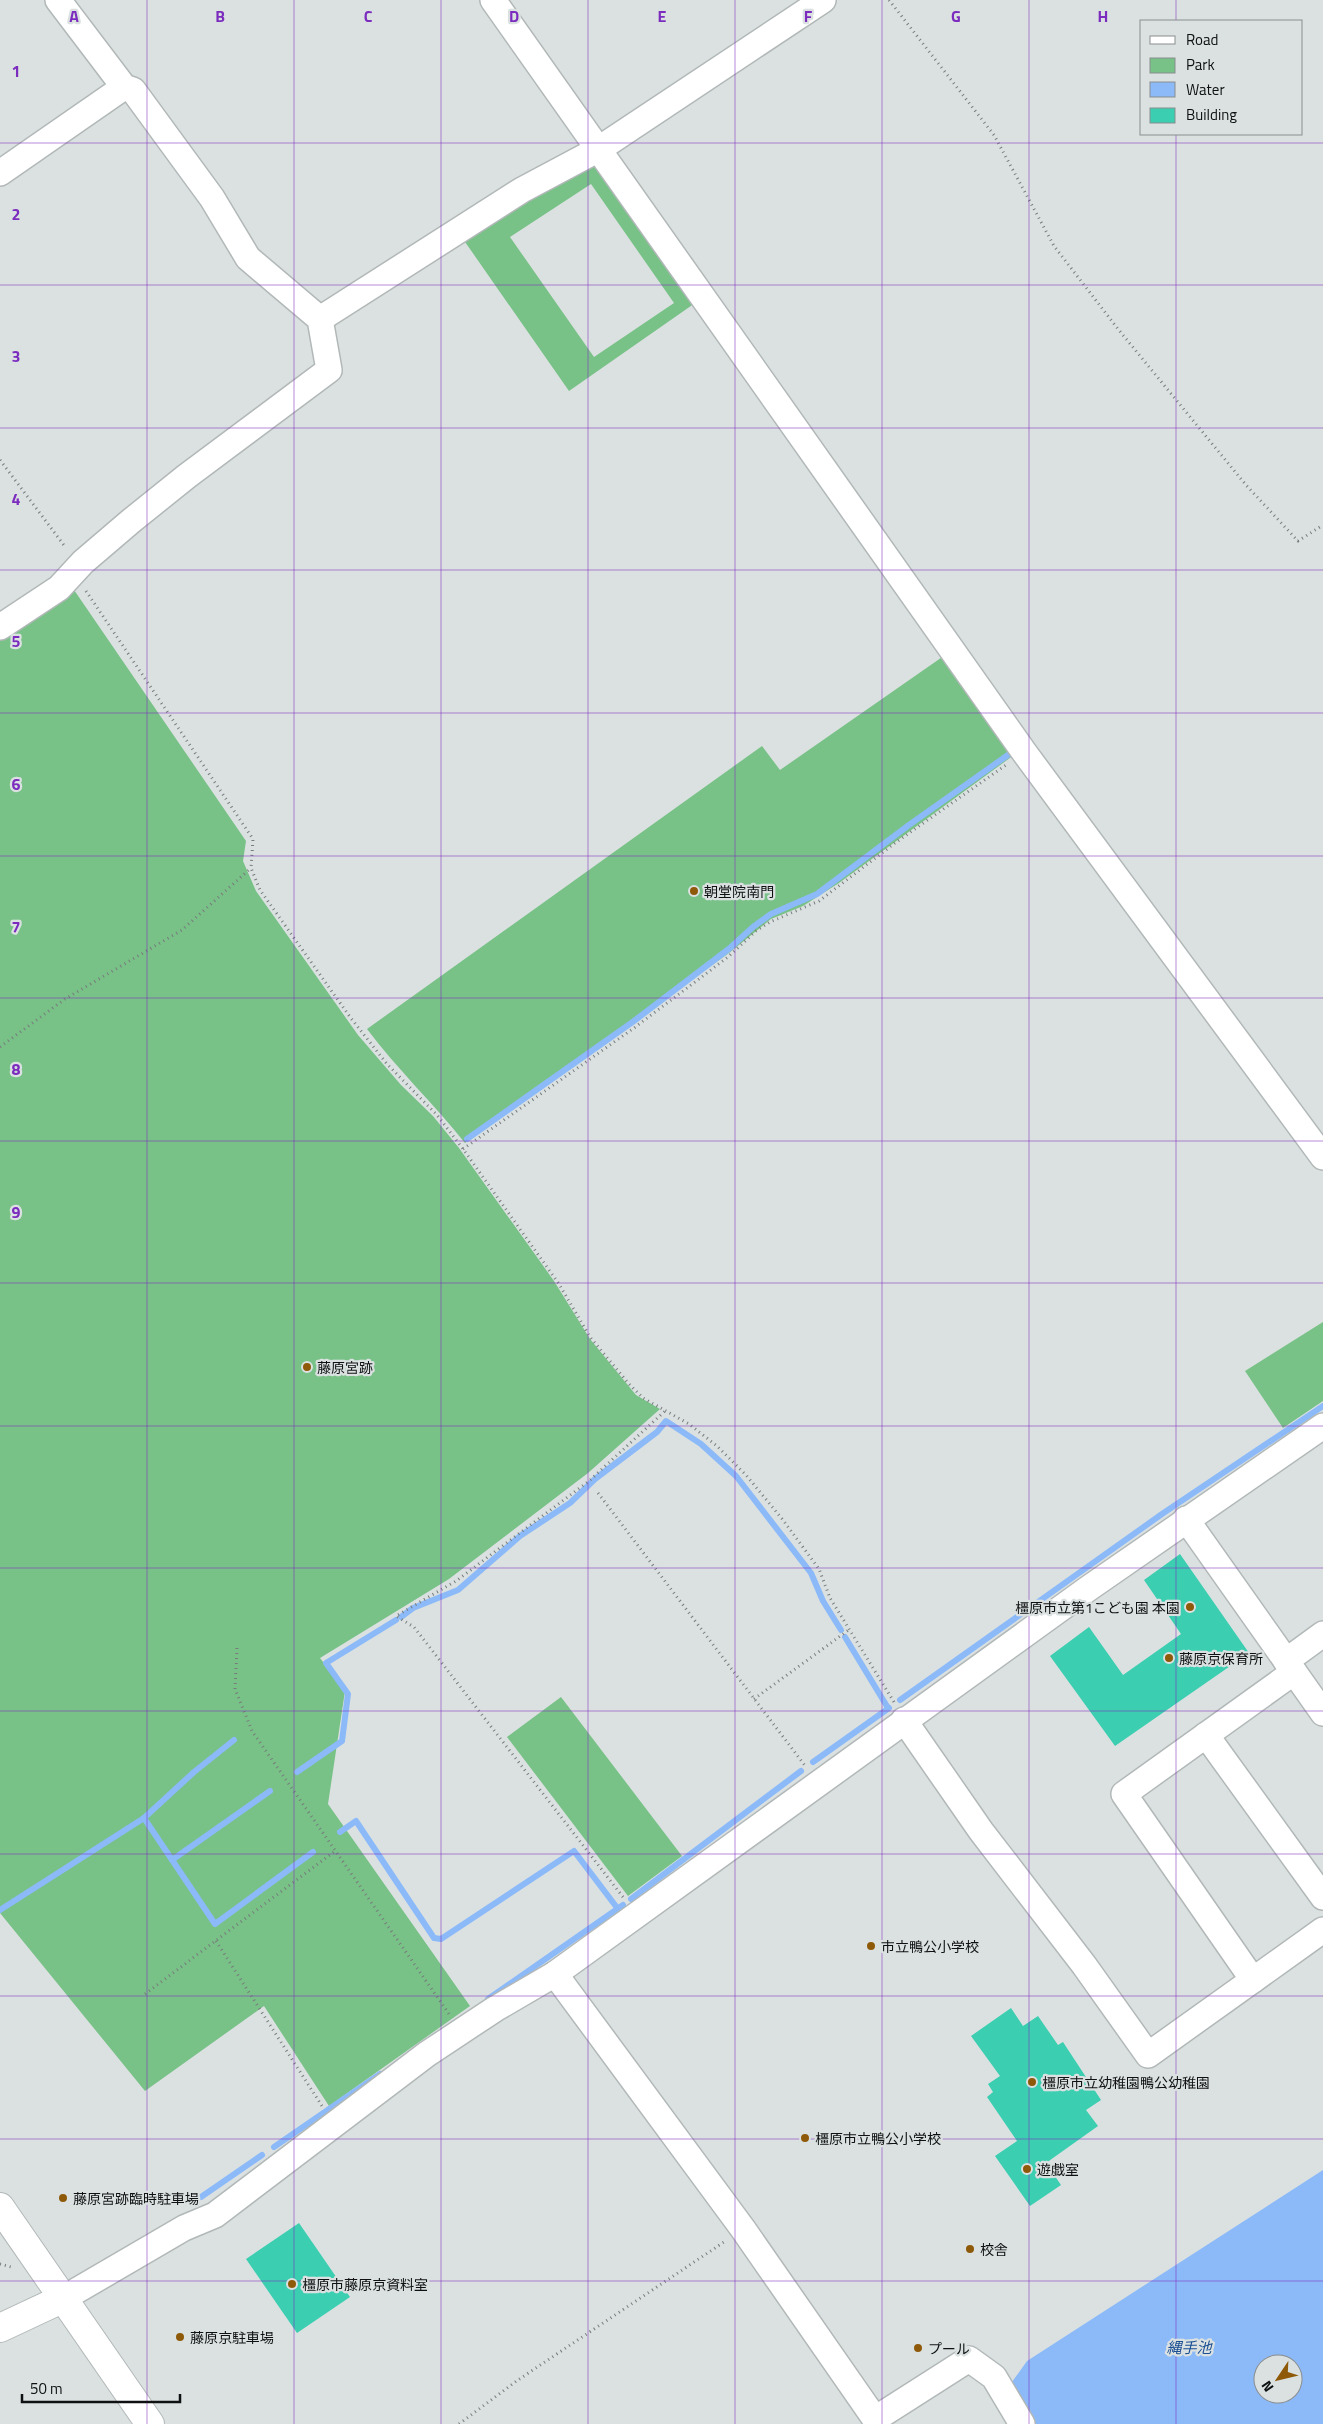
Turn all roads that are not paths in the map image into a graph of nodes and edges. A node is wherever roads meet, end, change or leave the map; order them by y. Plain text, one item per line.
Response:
1 (58, 0) edge
2 (823, 0) edge
3 (498, 2) edge
4 (124, 87) junction
5 (599, 149) junction
6 (0, 173) edge
7 (320, 319) junction
8 (0, 626) edge
9 (1323, 1157) edge
10 (1323, 1426) edge
11 (1186, 1520) junction
12 (1323, 1634) edge
13 (1290, 1666) junction
14 (1323, 1713) edge
15 (904, 1720) junction
16 (1206, 1736) junction
17 (1323, 1897) edge
18 (1323, 1930) edge
19 (555, 1974) junction
20 (1253, 1980) junction
21 (0, 2206) edge
22 (64, 2298) junction
23 (0, 2328) edge
24 (876, 2422) edge
25 (150, 2424) edge
26 (1022, 2424) edge

1 - 4 street
2 - 5 street
3 - 5 street
4 - 6 street
4 - 7 street
5 - 7 street
5 - 9 street
7 - 8 street
10 - 11 street
11 - 13 street
11 - 15 street
12 - 13 street
13 - 14 street
13 - 16 street
15 - 19 street
15 - 20 street
16 - 17 street
16 - 20 street
18 - 20 street
19 - 22 street
19 - 24 street
21 - 22 street
22 - 23 street
22 - 25 street
24 - 26 street

